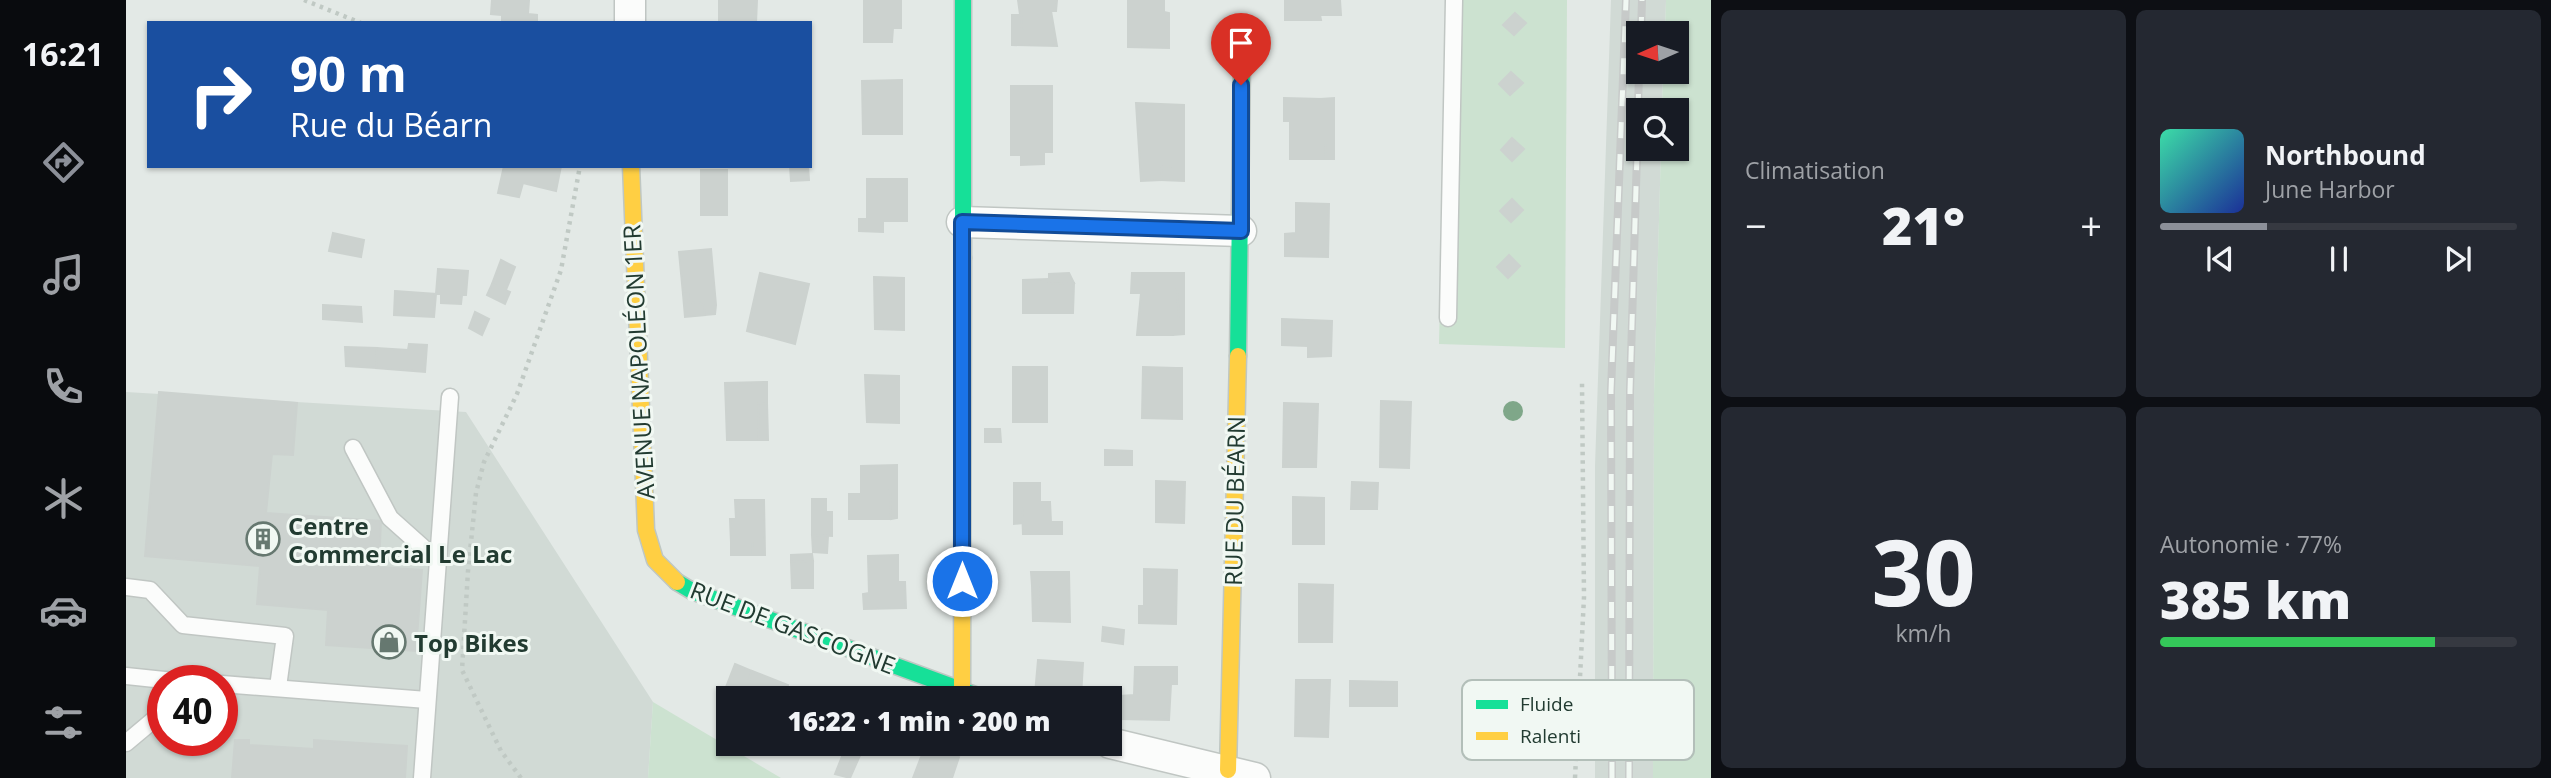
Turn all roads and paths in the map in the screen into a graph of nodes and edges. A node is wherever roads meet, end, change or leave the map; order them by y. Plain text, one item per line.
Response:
1 (304, 0) edge
2 (630, 0) edge
3 (963, 0) edge
4 (1454, 0) edge
5 (356, 21) edge
6 (630, 21) edge
7 (1242, 61) dead end
8 (580, 168) edge
9 (631, 168) edge
10 (962, 222) junction
11 (1241, 231) junction
12 (1448, 318) dead end
13 (1581, 383) dead end
14 (450, 397) dead end
15 (353, 448) dead end
16 (651, 557) joint
17 (437, 560) junction
18 (126, 587) edge
19 (126, 676) edge
20 (147, 678) edge
21 (1580, 680) edge
22 (238, 685) edge
23 (948, 686) edge
24 (962, 686) edge
25 (278, 687) junction
26 (427, 700) junction
27 (147, 725) edge
28 (126, 743) edge
29 (1122, 746) edge
30 (1576, 760) edge
31 (1242, 774) edge
32 (422, 778) edge
33 (521, 778) edge
34 (1575, 778) edge

1 - 5 path
2 - 6 street
3 - 10 street
4 - 12 lane
7 - 11 street, RUE DU BÉARN
8 - 33 path
9 - 16 street, AVENUE NAPOLÉON 1ER
10 - 11 street
10 - 24 street
11 - 31 street, RUE DU BÉARN
13 - 21 path
14 - 17 lane
15 - 17 lane
16 - 23 street, RUE DE GASCOGNE
17 - 26 lane
18 - 25 lane
19 - 20 lane
22 - 25 lane
25 - 26 lane
26 - 32 lane
27 - 28 lane
29 - 31 street
30 - 34 path

